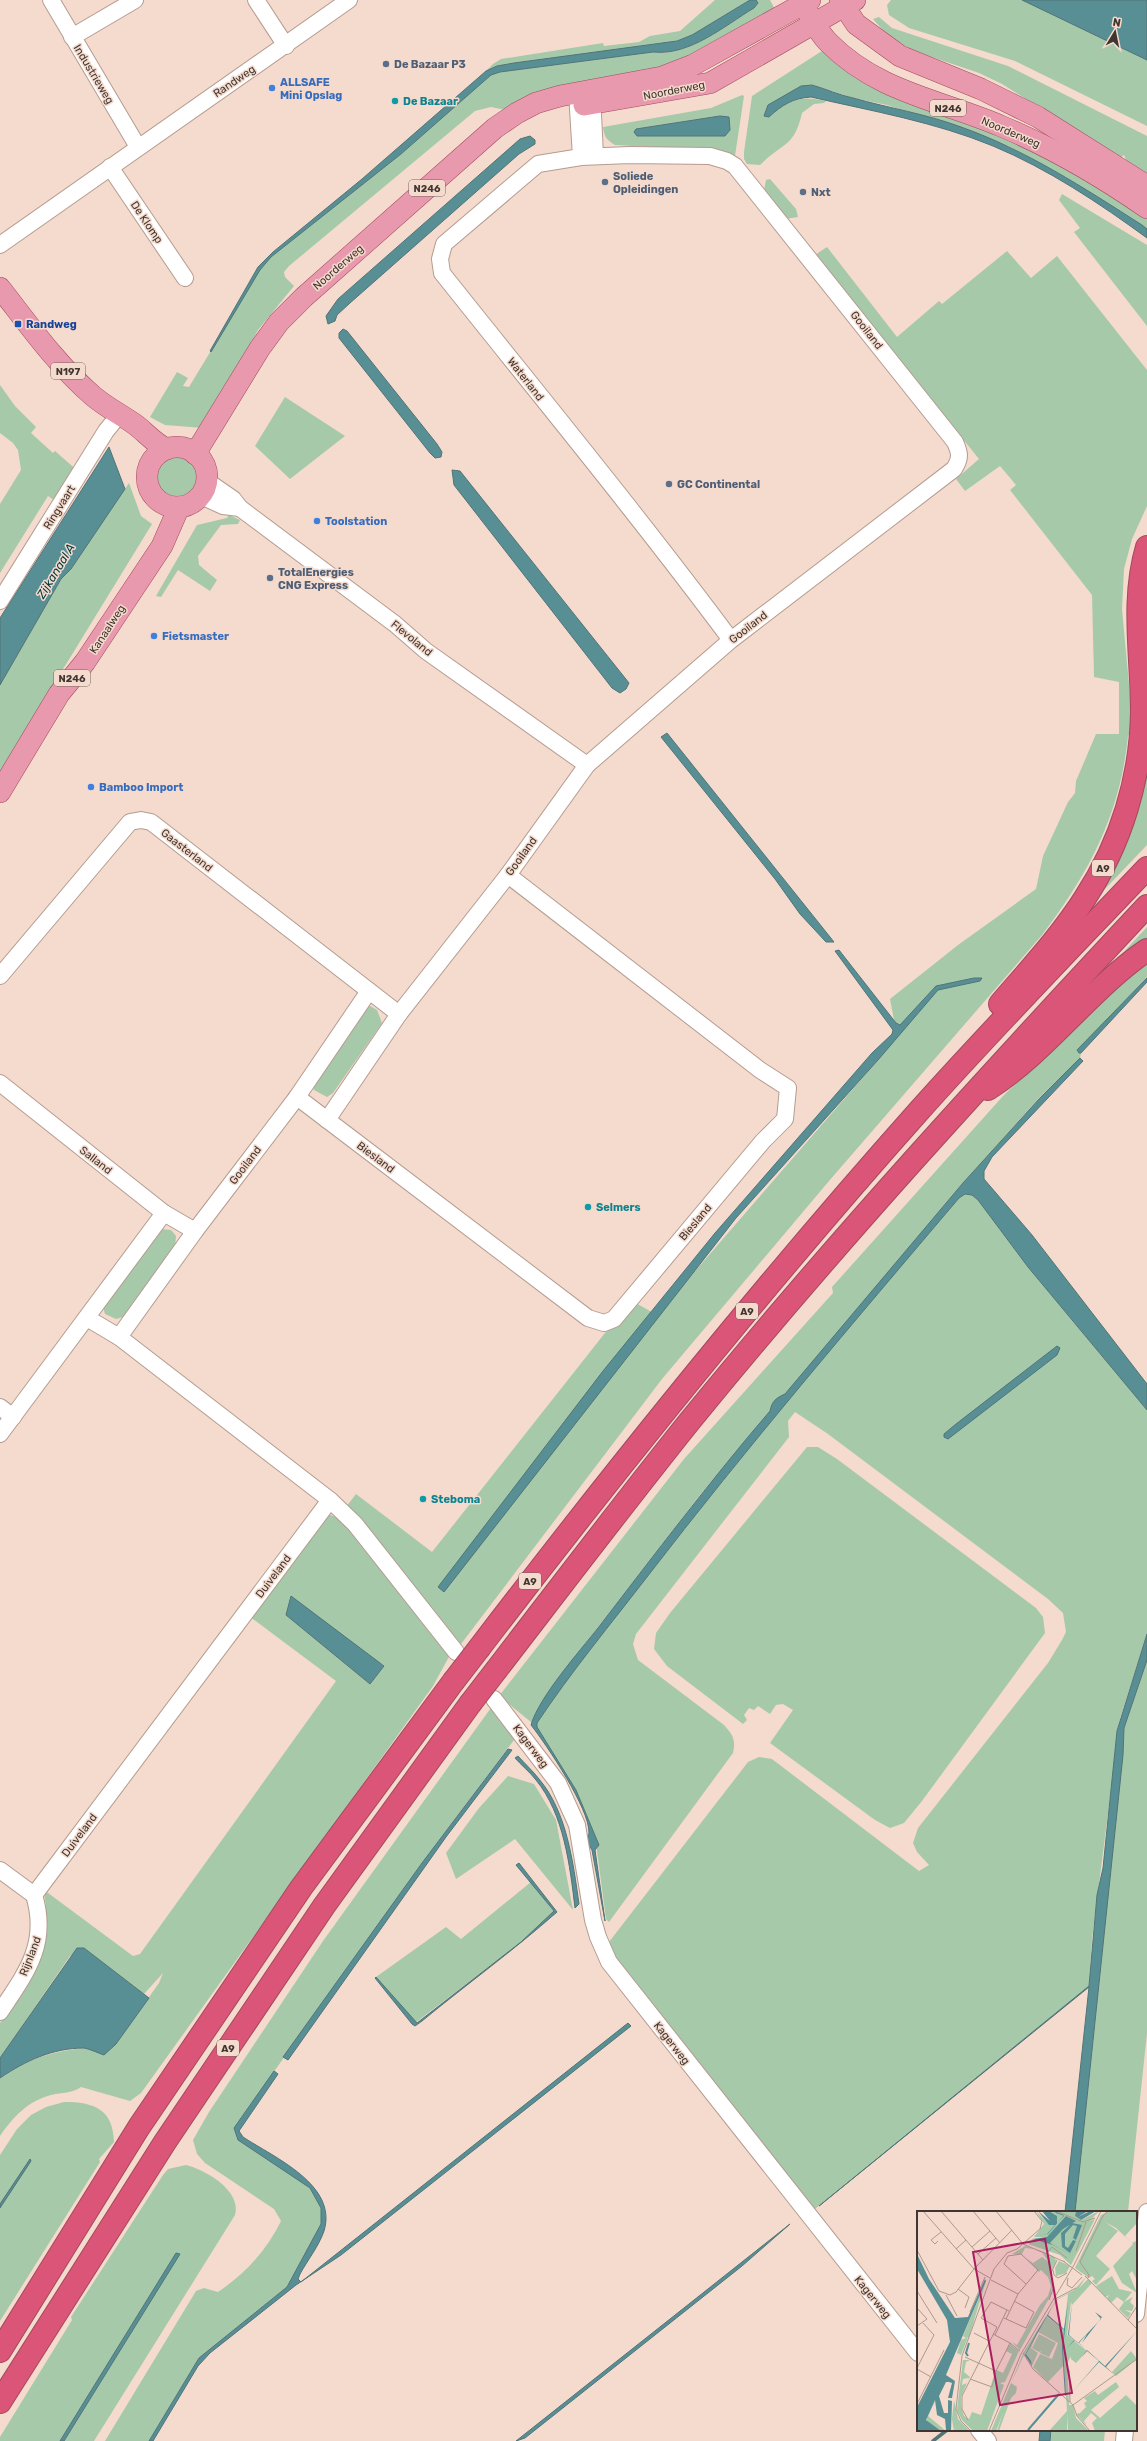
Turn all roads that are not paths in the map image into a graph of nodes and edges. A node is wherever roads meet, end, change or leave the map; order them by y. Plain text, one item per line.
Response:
1 (51, 0) edge
2 (135, 0) edge
3 (256, 0) edge
4 (349, 0) edge
5 (804, 1) edge
6 (847, 3) edge
7 (816, 24) junction
8 (72, 37) junction
9 (286, 46) junction
10 (585, 98) junction
11 (138, 147) junction
12 (588, 156) junction
13 (727, 161) joint
14 (110, 167) junction
15 (1147, 186) edge
16 (1147, 208) edge
17 (0, 245) edge
18 (185, 278) dead end
19 (0, 288) edge
20 (119, 415) junction
21 (167, 449) junction
22 (195, 454) junction
23 (150, 464) junction
24 (204, 489) junction
25 (157, 500) junction
26 (179, 507) junction
27 (1147, 547) edge
28 (148, 567) junction
29 (0, 601) edge
30 (731, 640) junction
31 (587, 765) junction
32 (0, 792) edge
33 (1147, 868) edge
34 (508, 875) junction
35 (1147, 906) edge
36 (1147, 950) edge
37 (0, 976) edge
38 (369, 991) junction
39 (399, 1014) junction
40 (0, 1084) edge
41 (297, 1097) junction
42 (963, 1104) junction
43 (918, 1112) junction
44 (328, 1120) junction
45 (164, 1214) junction
46 (195, 1231) junction
47 (87, 1318) junction
48 (119, 1337) junction
49 (0, 1407) edge
50 (13, 1417) junction
51 (0, 1434) edge
52 (330, 1500) junction
53 (456, 1652) dead end
54 (494, 1699) dead end
55 (0, 1870) edge
56 (34, 1895) junction
57 (0, 2012) edge
58 (1147, 2212) edge
59 (1137, 2305) edge
60 (0, 2351) edge
61 (917, 2352) edge
62 (0, 2402) edge
63 (981, 2431) edge
64 (1125, 2431) edge
65 (988, 2441) edge
66 (1124, 2441) edge

1 - 8 street, Industrieweg
2 - 8 street
3 - 9 street
4 - 9 street, Randweg
5 - 7 main road, Noorderweg / N246
5 - 10 main road, Noorderweg / N246
6 - 7 main road, Noorderweg / N246
6 - 15 main road, Noorderweg / N246
7 - 10 main road, Noorderweg / N246
7 - 16 main road, Noorderweg / N246
8 - 11 street, Industrieweg
9 - 11 street, Randweg
10 - 12 street
10 - 22 main road, Noorderweg / N246
11 - 14 street, Randweg
12 - 13 street, Waterland
12 - 30 street, Waterland
13 - 30 street, Gooiland
14 - 17 street, Randweg
14 - 18 street, De Klomp
19 - 20 main road, N197
20 - 21 main road, N197
20 - 23 main road, N197
20 - 29 street, Ringvaart
21 - 22 main road
21 - 23 main road
22 - 24 main road
23 - 25 main road, N246
24 - 26 main road
24 - 31 street, Flevoland
25 - 26 main road
25 - 28 main road, Kanaalweg / N246
26 - 28 main road, Kanaalweg / N246
27 - 43 highway, A9
28 - 32 main road, Kanaalweg / N246
30 - 31 street, Gooiland
31 - 34 street, Gooiland
33 - 43 highway, A9
34 - 39 street, Gooiland
34 - 44 street, Biesland
35 - 42 highway, A9
36 - 42 highway, A9
37 - 38 street, Gaasterland
38 - 39 street, Gaasterland
38 - 41 street, Gooiland
39 - 44 street, Gooiland
40 - 45 street, Salland
41 - 44 street, Biesland
41 - 46 street, Gooiland
42 - 62 highway, A9, bridge
43 - 60 highway, A9, bridge
45 - 46 street, Salland
45 - 47 street
46 - 48 street, Gooiland
47 - 48 street
47 - 50 street
48 - 52 street
49 - 50 street
50 - 51 street
52 - 53 street
52 - 56 street, Duiveland
54 - 61 street, Kagerweg
55 - 56 street
56 - 57 street, Rijnland
58 - 59 street
63 - 65 street
64 - 66 street

